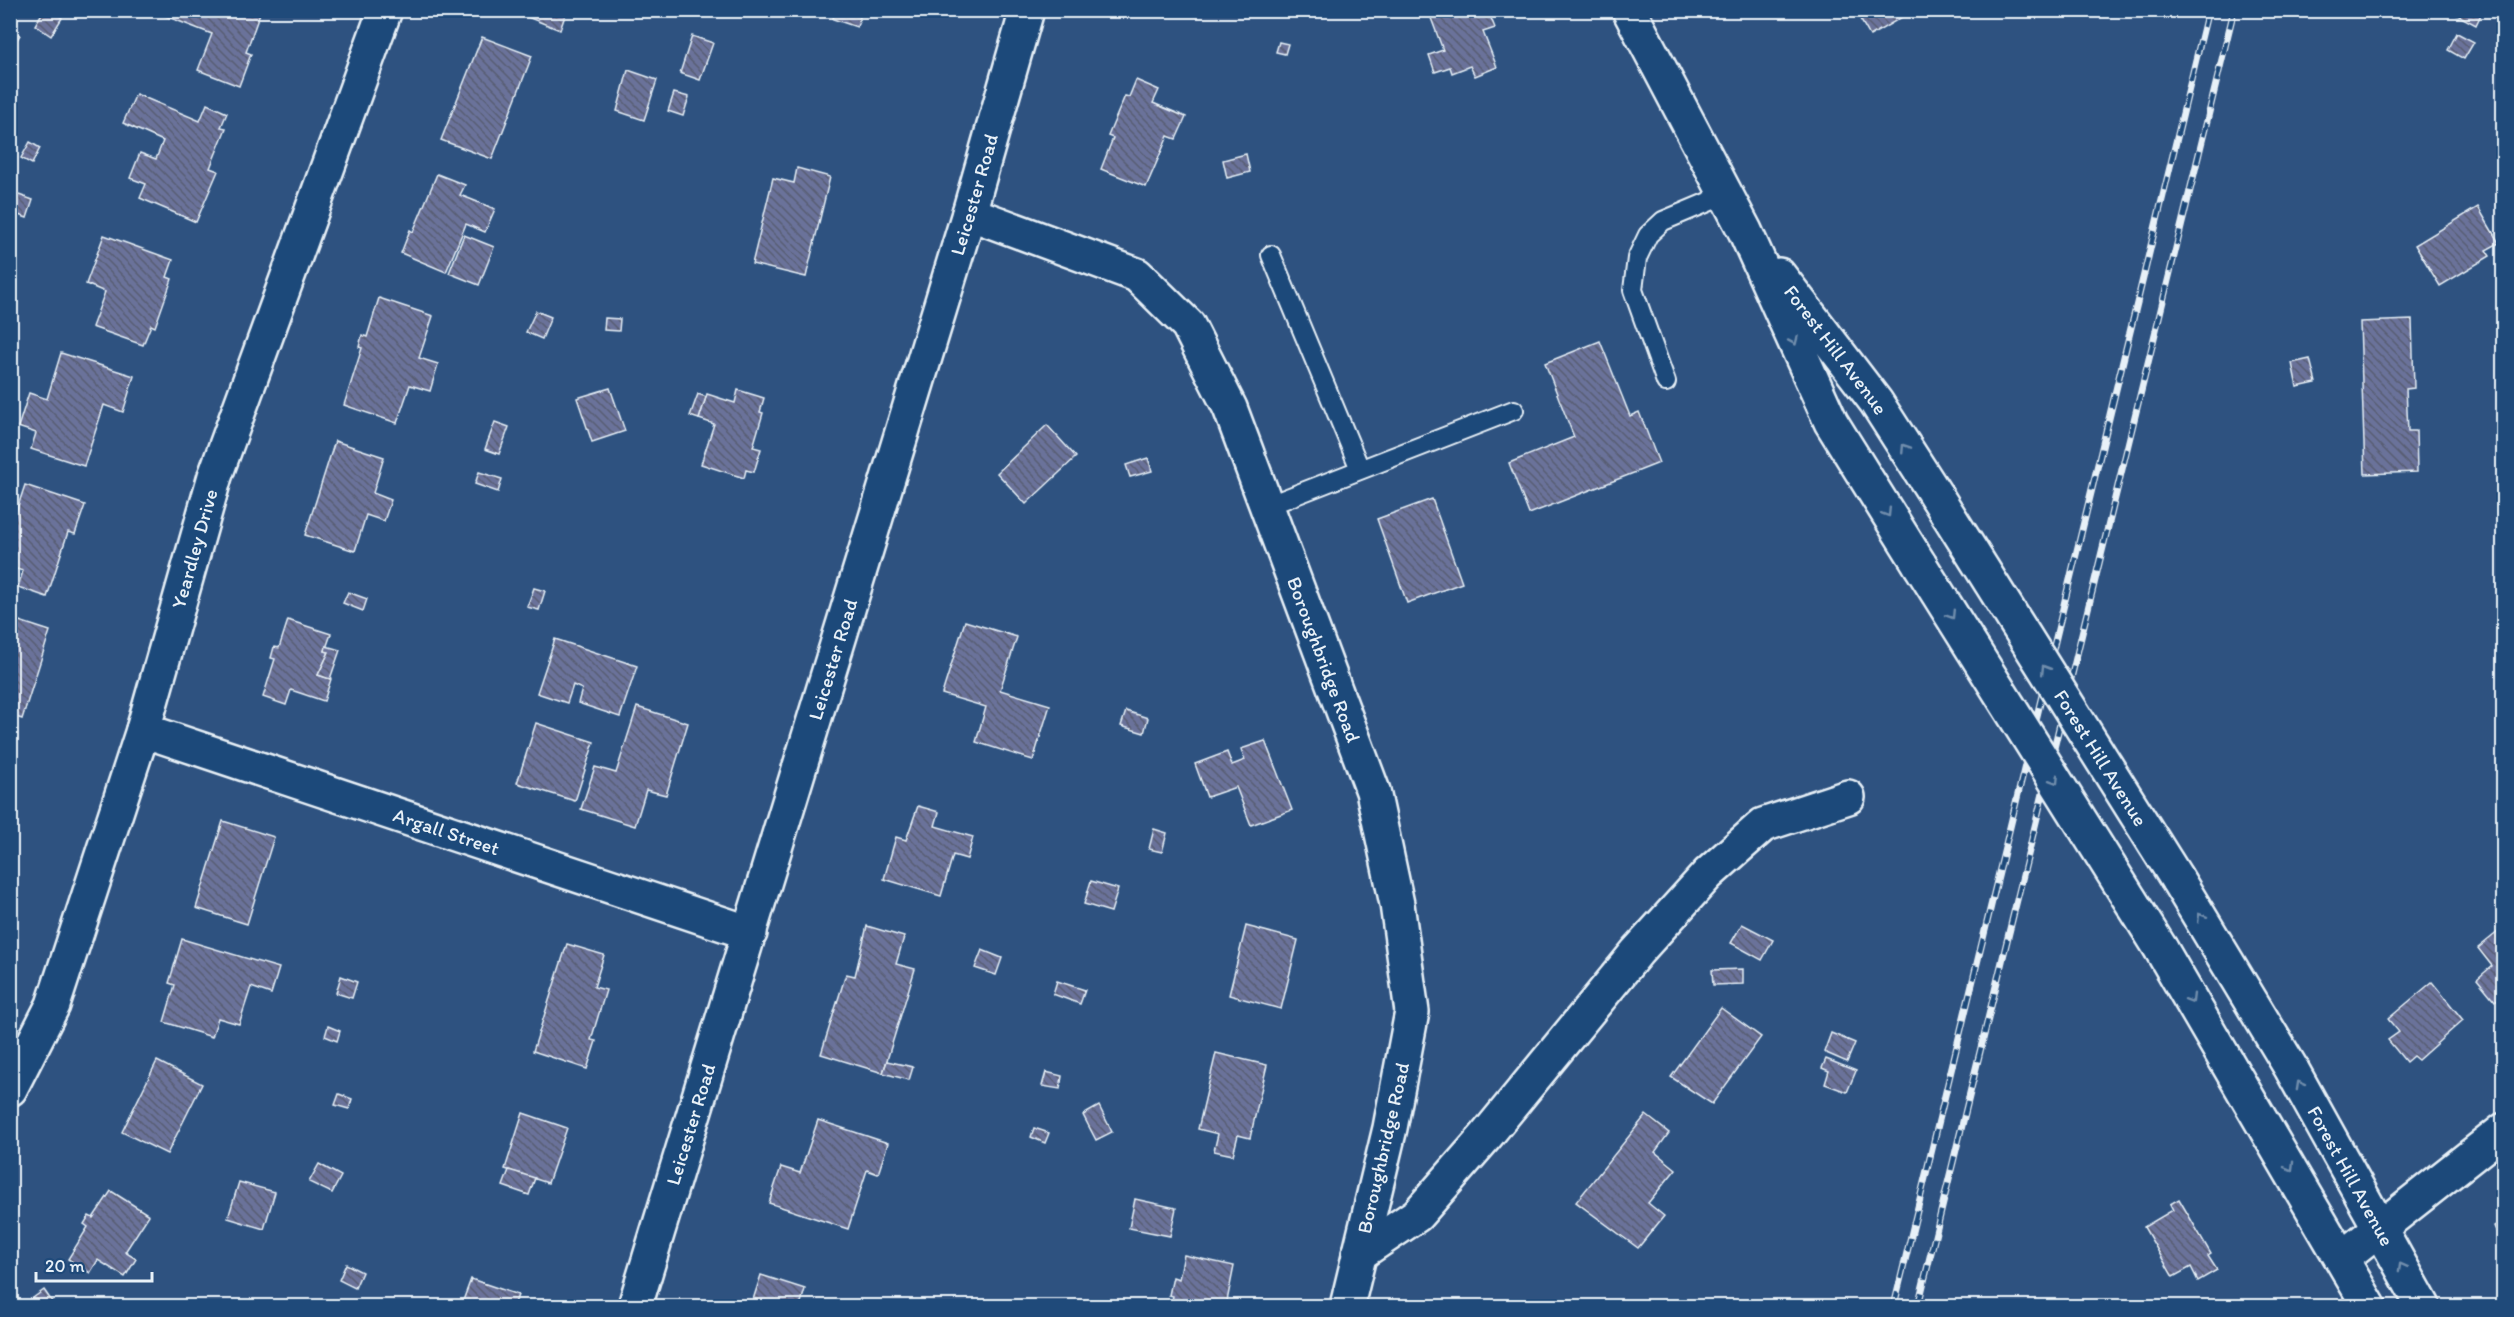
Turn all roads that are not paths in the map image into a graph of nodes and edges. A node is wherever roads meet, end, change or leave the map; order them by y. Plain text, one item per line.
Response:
1 (385, 10) edge
2 (1027, 10) edge
3 (1629, 10) edge
4 (1725, 195) junction
5 (969, 213) junction
6 (1745, 231) junction
7 (1271, 255) dead end
8 (1666, 382) dead end
9 (1514, 410) dead end
10 (1360, 469) junction
11 (1268, 506) junction
12 (143, 730) junction
13 (1848, 797) dead end
14 (750, 933) junction
15 (10, 1089) edge
16 (2504, 1130) edge
17 (2380, 1228) junction
18 (1359, 1254) junction
19 (2342, 1258) junction
20 (635, 1306) edge
21 (1347, 1306) edge
22 (2369, 1306) edge
23 (2423, 1306) edge

1 - 12 street, Yeardley Drive
2 - 5 street, Leicester Road
3 - 4 street, Forest Hill Avenue
4 - 6 street, Forest Hill Avenue
4 - 8 lane
5 - 11 street, Boroughbridge Road
5 - 14 street, Leicester Road
17 -> 6 street, Forest Hill Avenue, bridge
6 -> 19 street, Forest Hill Avenue, bridge
7 - 10 lane
9 - 10 lane
10 - 11 lane
11 - 18 street, Boroughbridge Road
12 - 14 street, Argall Street
12 - 15 street, Yeardley Drive
13 - 18 street, Boroughbridge Road
14 - 20 street, Leicester Road
16 - 17 street
17 - 19 street
23 -> 17 street, Forest Hill Avenue
18 - 21 street, Boroughbridge Road
19 - 22 street, Forest Hill Avenue

